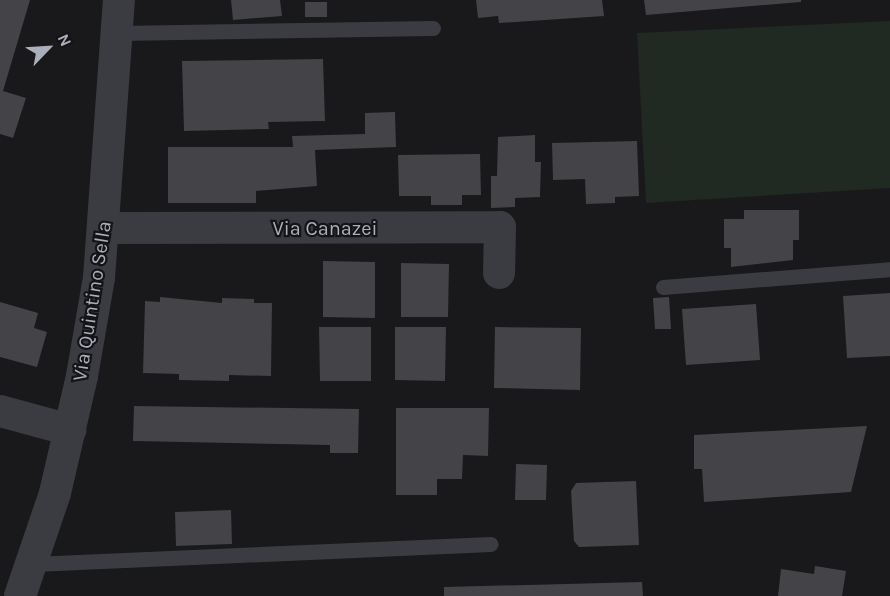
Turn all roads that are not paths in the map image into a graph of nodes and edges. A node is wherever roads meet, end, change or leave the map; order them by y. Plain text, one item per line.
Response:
1 (119, 0) edge
2 (433, 28) dead end
3 (117, 33) junction
4 (105, 228) junction
5 (890, 269) edge
6 (499, 273) dead end
7 (663, 287) dead end
8 (0, 411) edge
9 (70, 430) junction
10 (491, 544) dead end
11 (33, 564) junction
12 (20, 596) edge

1 - 3 street, Via Quintino Sella
2 - 3 lane
3 - 4 street, Via Quintino Sella
4 - 6 street, Via Canazei
4 - 9 street, Via Quintino Sella
5 - 7 lane
8 - 9 street
9 - 11 street, Via Quintino Sella
10 - 11 lane
11 - 12 street, Via Quintino Sella

